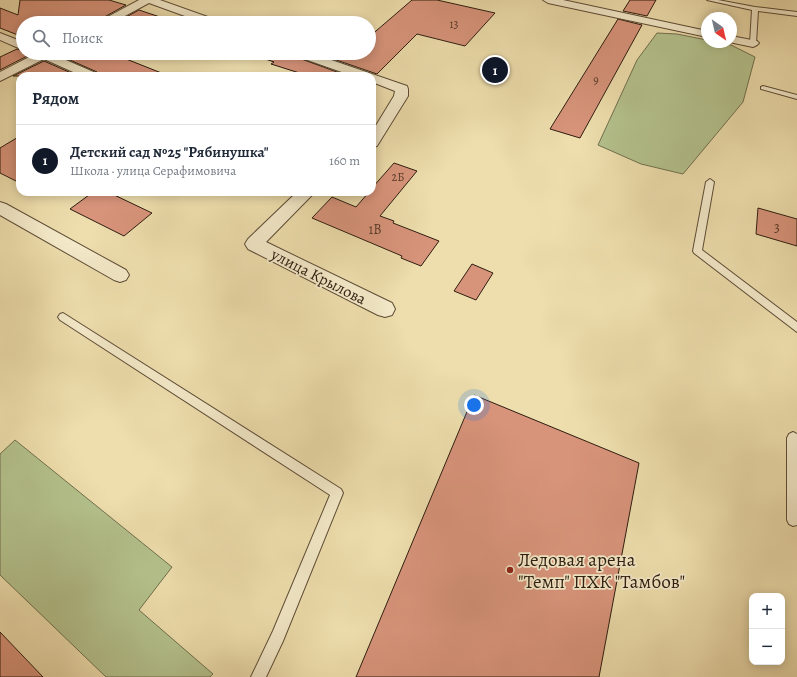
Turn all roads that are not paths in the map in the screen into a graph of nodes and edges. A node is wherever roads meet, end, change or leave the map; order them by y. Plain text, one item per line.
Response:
1 (149, 0) edge
2 (548, 0) edge
3 (710, 0) edge
4 (755, 9) junction
5 (797, 14) edge
6 (118, 16) edge
7 (195, 16) edge
8 (701, 33) edge
9 (0, 36) edge
10 (737, 40) edge
11 (16, 43) edge
12 (753, 43) joint
13 (33, 60) edge
14 (57, 60) edge
15 (320, 60) edge
16 (83, 72) edge
17 (354, 72) edge
18 (0, 77) edge
19 (376, 79) edge
20 (764, 88) dead end
21 (797, 97) edge
22 (376, 137) edge
23 (710, 182) dead end
24 (303, 196) edge
25 (0, 208) edge
26 (120, 275) dead end
27 (385, 309) dead end
28 (63, 317) dead end
29 (797, 328) edge
30 (797, 440) edge
31 (793, 520) dead end
32 (258, 677) edge

1 - 6 street
1 - 7 street
2 - 8 street
3 - 4 lane
4 - 5 lane
4 - 12 lane
9 - 11 street
10 - 12 street
13 - 18 street
14 - 16 street
15 - 17 street
19 - 22 street
20 - 21 lane
23 - 29 lane
24 - 27 street, улица Крылова
25 - 26 street
28 - 32 lane
30 - 31 lane

